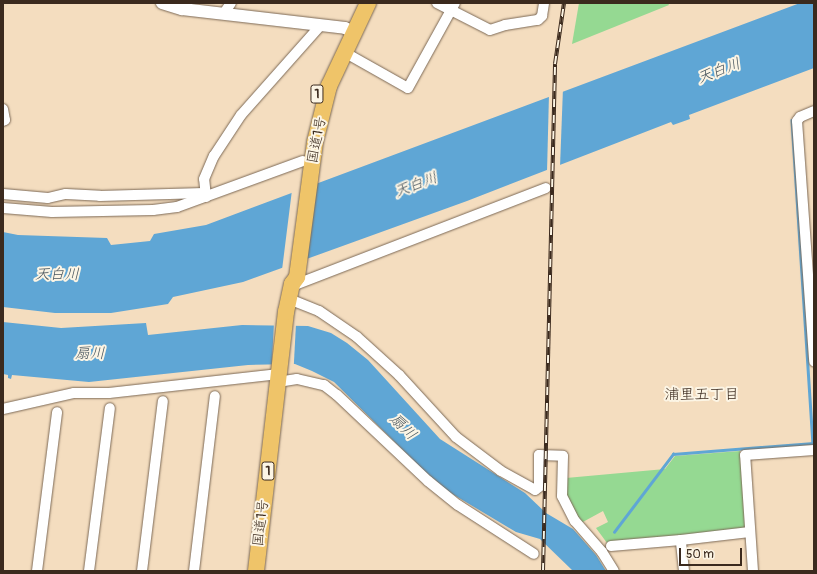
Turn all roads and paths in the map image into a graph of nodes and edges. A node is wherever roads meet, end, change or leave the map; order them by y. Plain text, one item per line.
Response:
1 (162, 3) edge
2 (358, 3) edge
3 (368, 3) edge
4 (437, 3) edge
5 (544, 3) edge
6 (452, 7) edge
7 (228, 8) edge
8 (321, 25) junction
9 (349, 30) junction
10 (344, 52) junction
11 (3, 109) edge
12 (814, 111) edge
13 (3, 121) edge
14 (306, 162) junction
15 (546, 188) dead end
16 (3, 194) edge
17 (205, 195) junction
18 (3, 208) edge
19 (810, 259) edge
20 (290, 290) junction
21 (814, 361) edge
22 (279, 375) junction
23 (215, 396) dead end
24 (163, 401) dead end
25 (110, 408) dead end
26 (3, 409) edge
27 (57, 412) dead end
28 (814, 450) edge
29 (750, 532) junction
30 (681, 540) junction
31 (611, 546) dead end
32 (534, 554) dead end
33 (37, 571) edge
34 (89, 571) edge
35 (142, 571) edge
36 (194, 571) edge
37 (256, 571) edge
38 (614, 571) edge
39 (684, 571) edge
40 (753, 571) edge

1 - 7 street
2 - 9 highway, 国道1号 / 1
3 - 9 highway, 国道1号 / 1
4 - 6 street
5 - 6 street
6 - 10 street
7 - 8 street
8 - 9 street
8 - 17 street
9 - 10 highway, 国道1号 / 1
9 - 14 highway, 国道1号 / 1
10 - 14 highway, 国道1号 / 1
11 - 13 street
12 - 19 street
14 - 17 street
14 - 20 highway, 国道1号 / 1
15 - 20 street
16 - 17 street
17 - 18 street
19 - 21 street
20 - 22 highway, 国道1号 / 1
20 - 38 street
22 - 26 street
22 - 32 street
22 - 37 highway, 国道1号 / 1
23 - 36 street
24 - 35 street
25 - 34 street
27 - 33 street
28 - 29 street
29 - 30 street
29 - 40 street
30 - 31 street
30 - 39 street

